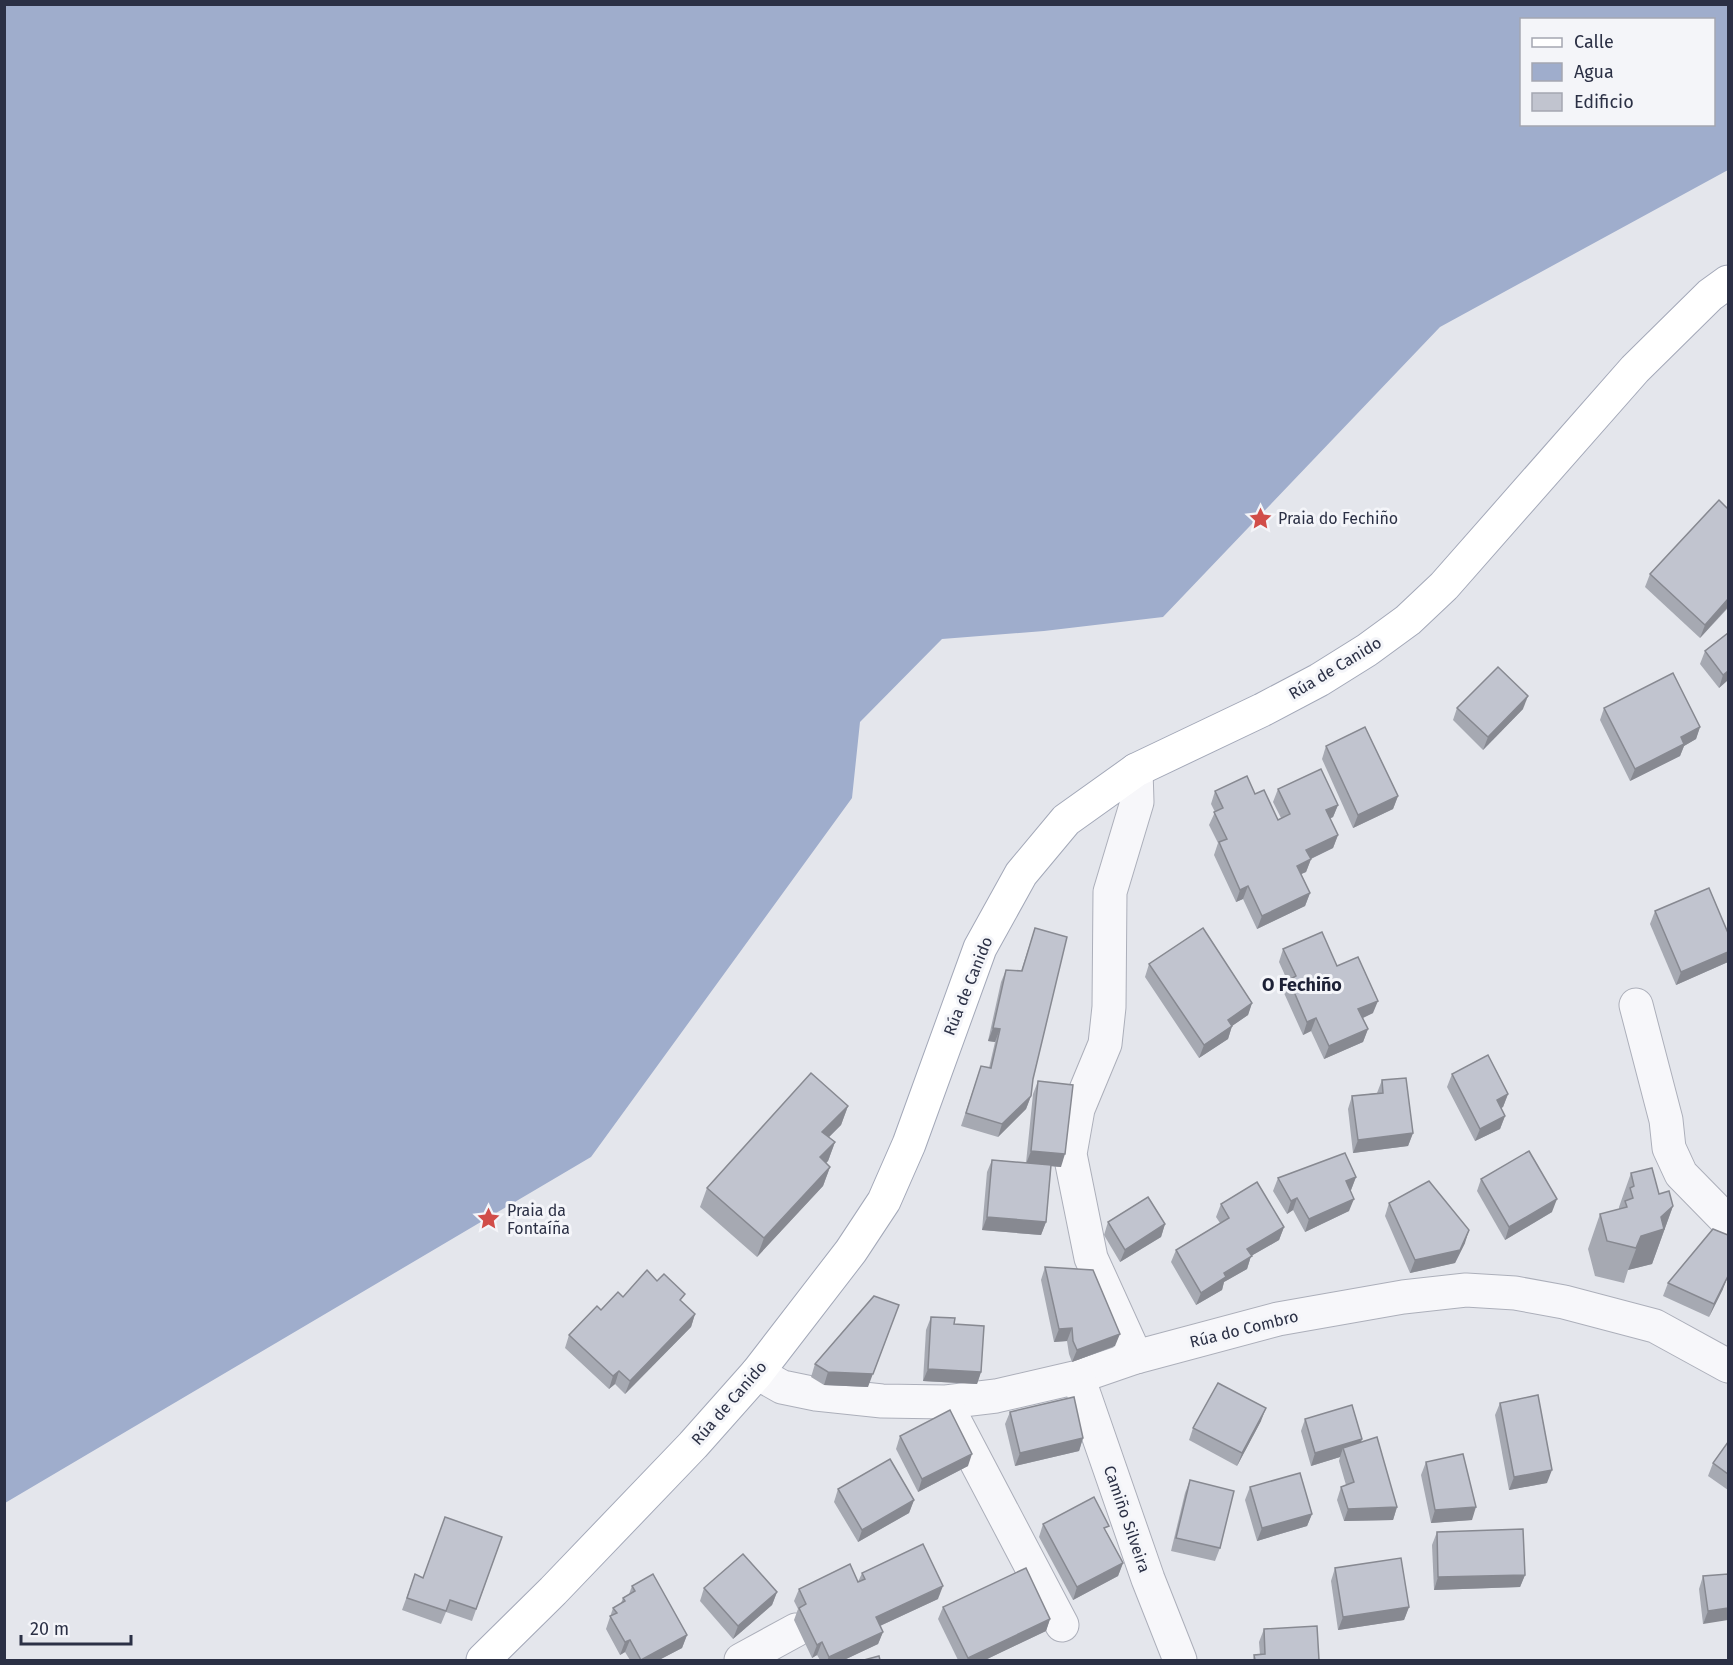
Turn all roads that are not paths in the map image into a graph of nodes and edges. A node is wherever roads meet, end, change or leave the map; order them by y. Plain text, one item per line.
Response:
1 (1728, 282) edge
2 (1136, 770) junction
3 (1636, 1005) dead end
4 (1728, 1222) edge
5 (1136, 1357) junction
6 (1728, 1366) edge
7 (757, 1373) junction
8 (1077, 1377) junction
9 (946, 1402) junction
10 (1062, 1625) dead end
11 (796, 1630) dead end
12 (483, 1660) edge
13 (741, 1660) edge
14 (1180, 1660) edge

1 - 2 main road, Rúa de Canido
2 - 5 street
2 - 7 main road, Rúa de Canido
3 - 4 street
5 - 6 street, Rúa do Combro
5 - 8 street, Rúa do Combro
7 - 9 street, Rúa do Combro
7 - 12 main road, Rúa de Canido
8 - 9 street, Rúa do Combro
8 - 14 street, Camiño Silveira
9 - 10 street
11 - 13 street

